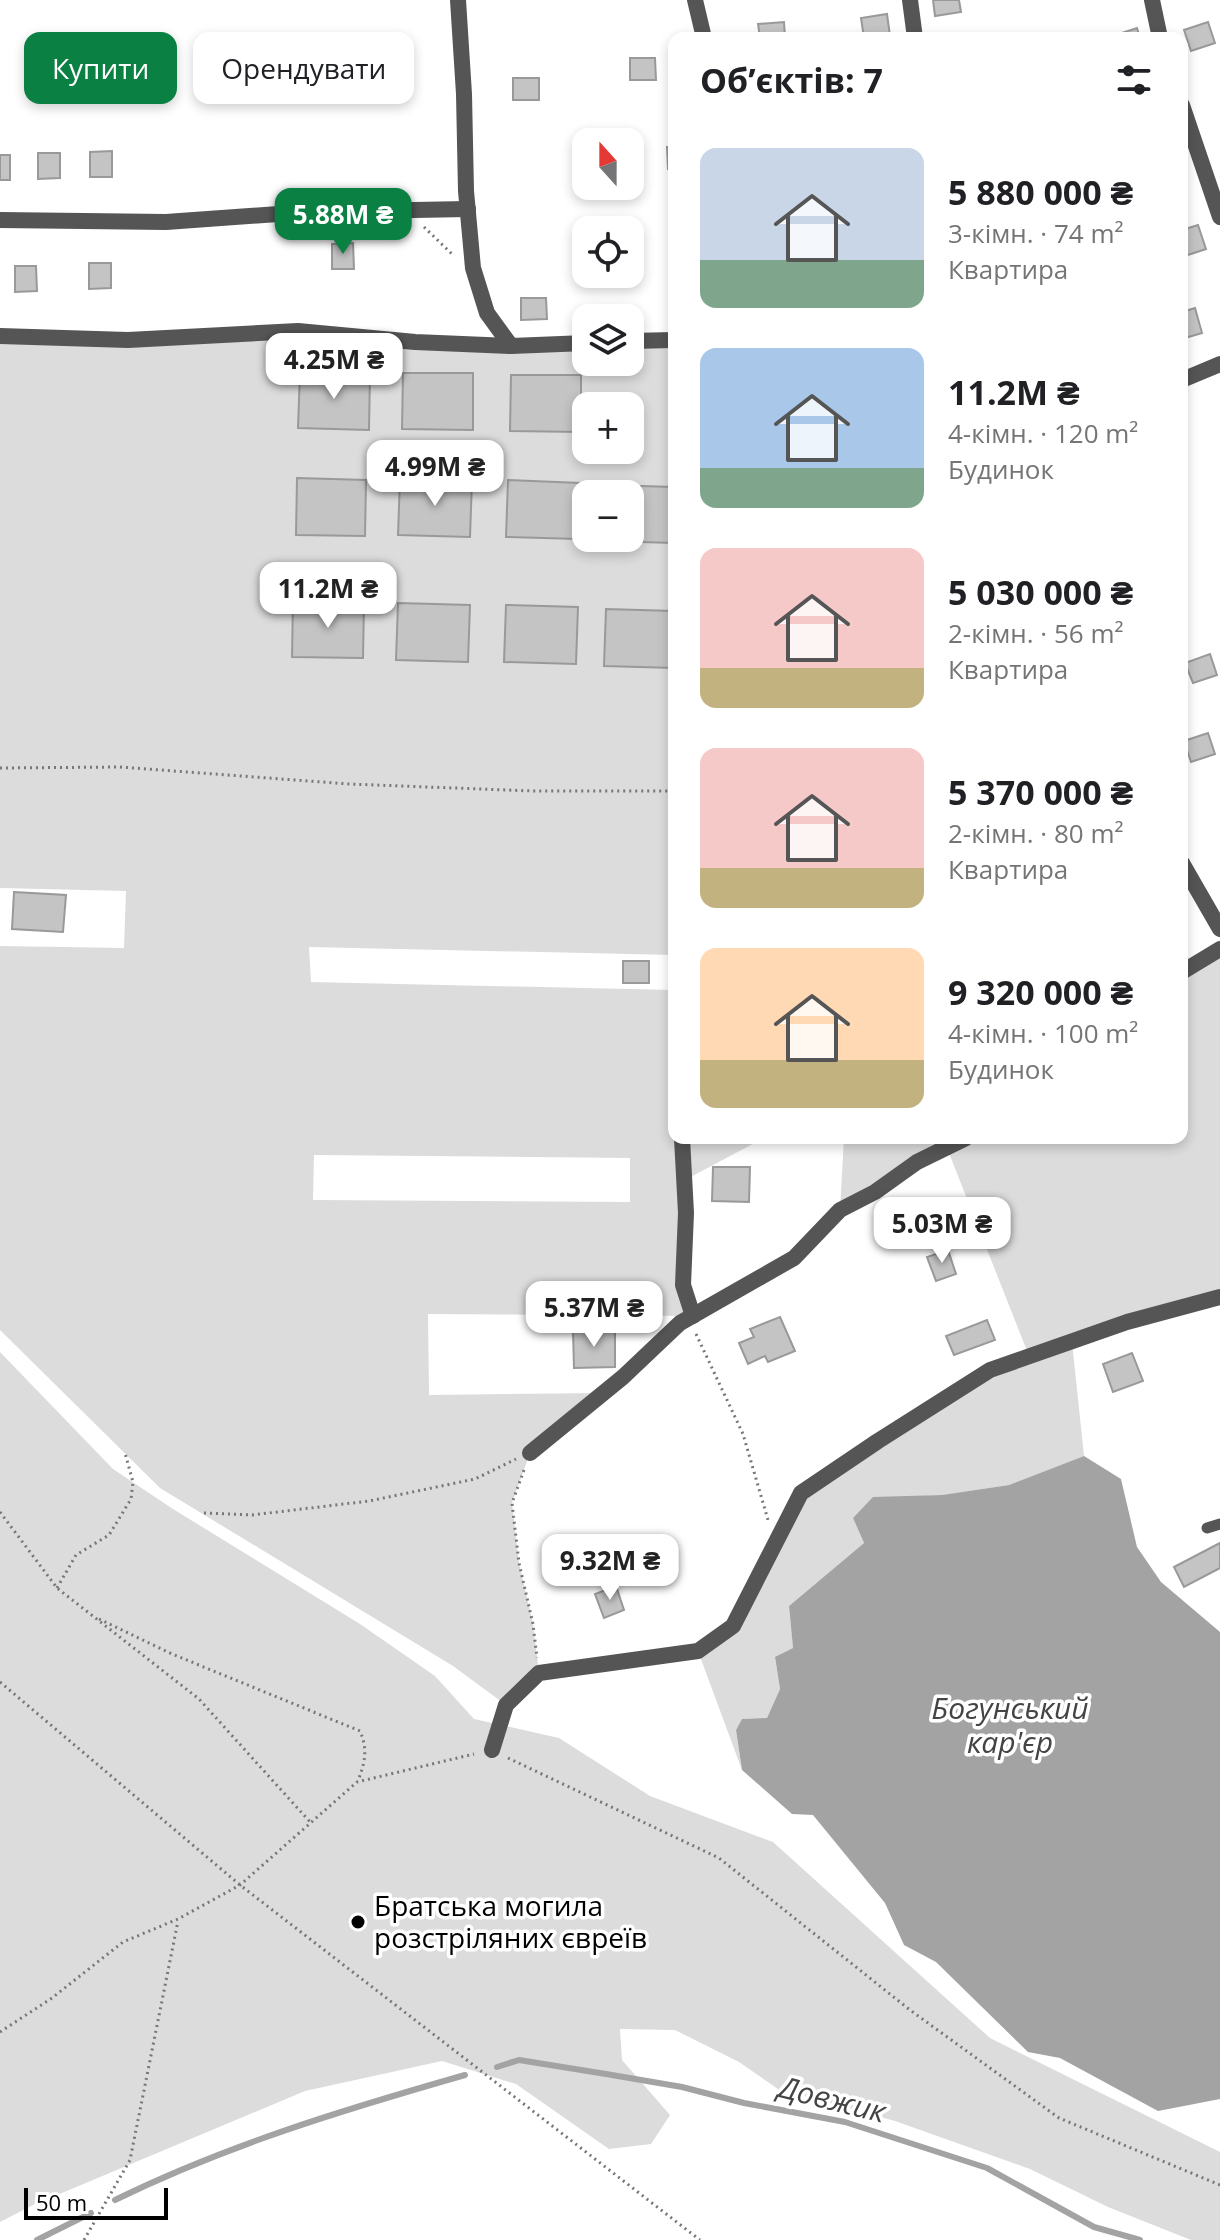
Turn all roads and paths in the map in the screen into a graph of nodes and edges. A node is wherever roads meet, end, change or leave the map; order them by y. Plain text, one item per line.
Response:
1 (458, 0) edge
2 (695, 0) edge
3 (910, 0) edge
4 (1152, 0) edge
5 (703, 32) edge
6 (914, 32) edge
7 (1159, 32) edge
8 (1188, 123) edge
9 (468, 209) junction
10 (1220, 217) edge
11 (0, 220) edge
12 (421, 225) dead end
13 (455, 257) dead end
14 (0, 336) edge
15 (668, 340) edge
16 (644, 341) edge
17 (572, 344) edge
18 (511, 346) junction
19 (1220, 364) edge
20 (1188, 377) edge
21 (0, 768) edge
22 (668, 791) edge
23 (1188, 873) edge
24 (1220, 929) edge
25 (1220, 949) edge
26 (1188, 968) edge
27 (682, 1144) edge
28 (954, 1144) edge
29 (1220, 1297) edge
30 (693, 1316) junction
31 (125, 1453) dead end
32 (530, 1453) junction
33 (0, 1512) edge
34 (204, 1513) dead end
35 (1220, 1524) edge
36 (1207, 1528) dead end
37 (776, 1542) junction
38 (57, 1588) junction
39 (92, 1616) junction
40 (539, 1673) junction
41 (0, 1682) edge
42 (492, 1750) junction
43 (357, 1782) junction
44 (311, 1823) junction
45 (240, 1885) junction
46 (178, 1919) junction
47 (0, 2032) edge
48 (1220, 2185) edge
49 (84, 2240) edge
50 (700, 2240) edge

1 - 9 street
2 - 5 street
3 - 6 street
4 - 7 street
8 - 10 street
9 - 11 street
9 - 18 street
12 - 13 path
14 - 18 street
15 - 16 street
17 - 18 street
19 - 20 street
21 - 22 path
23 - 24 street
25 - 26 street
27 - 30 street
28 - 30 street
29 - 37 street
30 - 32 street
30 - 37 path
31 - 38 path
32 - 34 path
32 - 40 path
33 - 38 path
35 - 36 lane
37 - 40 street
38 - 39 path
39 - 43 path
39 - 44 path
40 - 42 street
41 - 45 path
42 - 43 path
42 - 48 path
43 - 44 path
44 - 45 path
45 - 46 path
45 - 50 path
46 - 47 path
46 - 49 path

